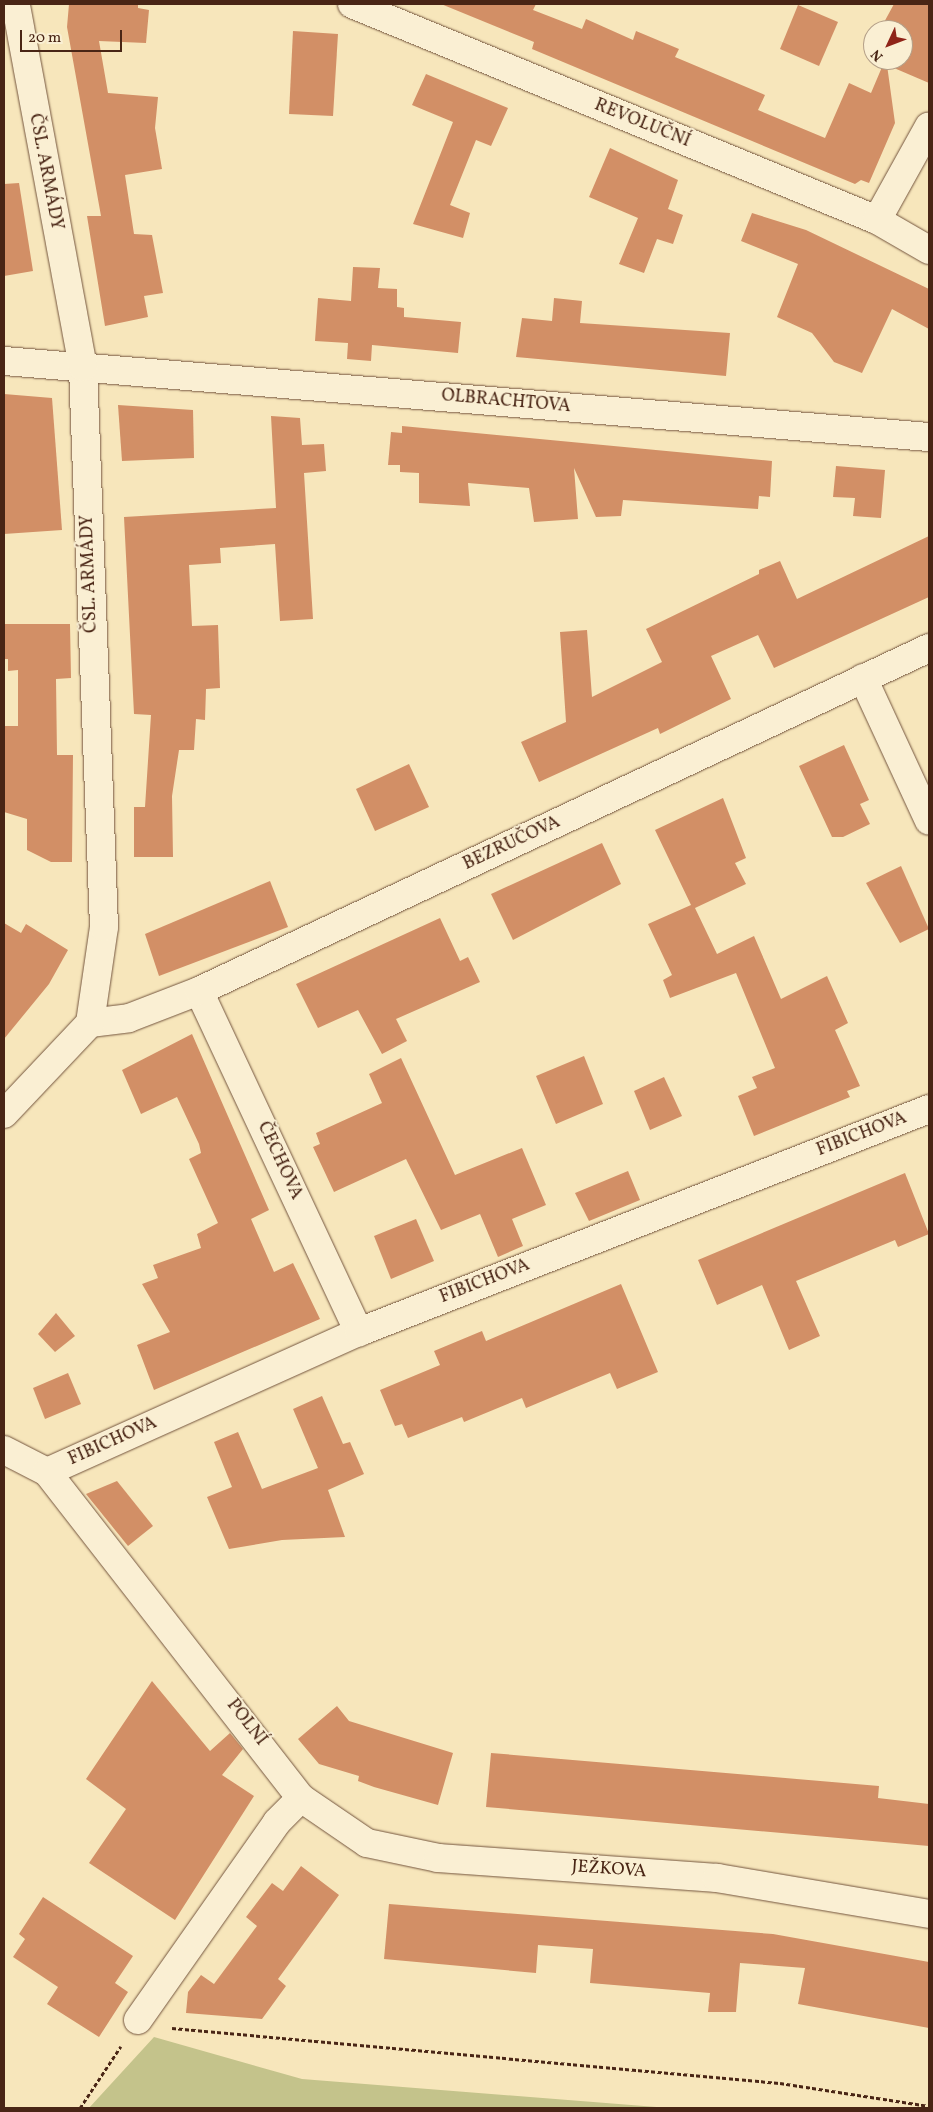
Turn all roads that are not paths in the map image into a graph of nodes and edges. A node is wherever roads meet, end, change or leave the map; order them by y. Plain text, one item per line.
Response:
1 (16, 4) edge
2 (352, 4) edge
3 (929, 126) edge
4 (877, 220) junction
5 (929, 250) edge
6 (4, 361) edge
7 (82, 367) junction
8 (929, 437) edge
9 (929, 648) edge
10 (864, 678) junction
11 (929, 821) edge
12 (199, 991) junction
13 (90, 1023) junction
14 (929, 1108) edge
15 (4, 1114) edge
16 (360, 1332) junction
17 (4, 1450) edge
18 (47, 1472) junction
19 (301, 1798) junction
20 (929, 1914) edge
21 (138, 2020) road end

1 - 7 street, ČSL. ARMÁDY
2 - 4 street, REVOLUČNÍ
3 - 4 street
4 - 5 street, REVOLUČNÍ
6 - 7 street, OLBRACHTOVA
7 - 8 street, OLBRACHTOVA
7 - 13 street, ČSL. ARMÁDY
9 - 10 street, BEZRUČOVA
10 - 11 street
10 - 12 street, BEZRUČOVA
12 - 13 street, BEZRUČOVA
12 - 16 street, ČECHOVA
13 - 15 street
14 - 16 street, FIBICHOVA
16 - 18 street, FIBICHOVA
17 - 18 street, POLNÍ
18 - 19 street, POLNÍ
19 - 20 street, JEŽKOVA
19 - 21 street

